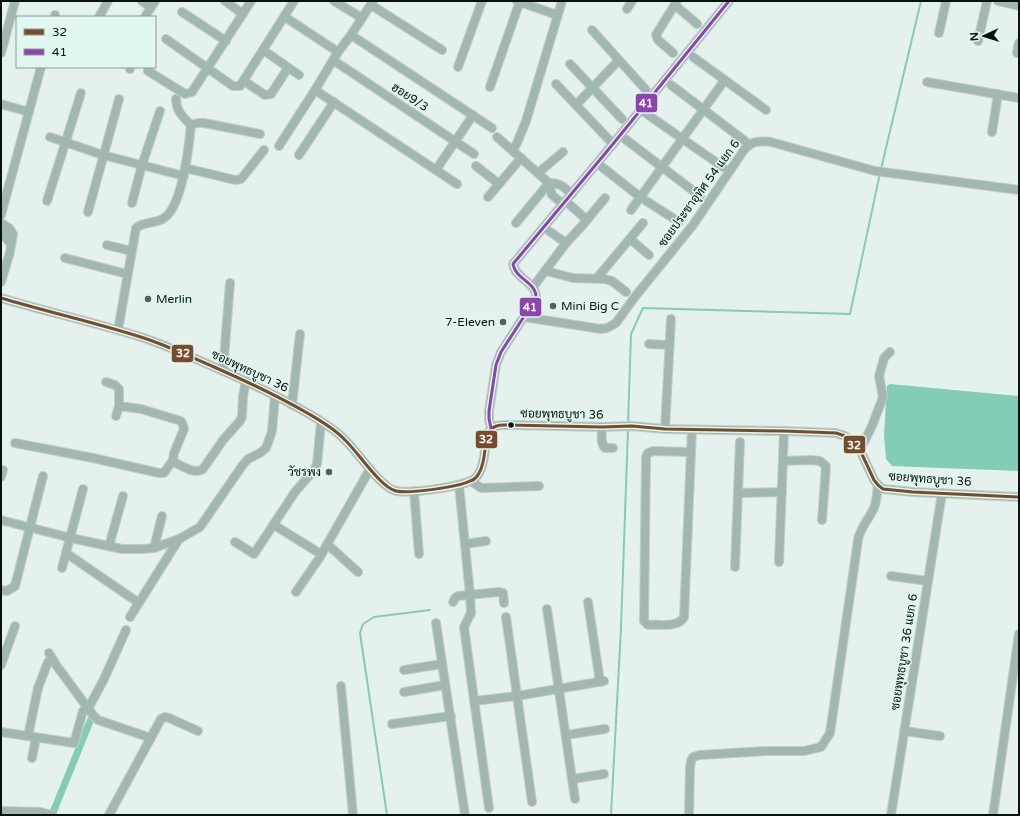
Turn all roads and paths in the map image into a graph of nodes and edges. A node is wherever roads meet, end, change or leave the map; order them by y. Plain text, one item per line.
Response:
1 (15, 1) edge
2 (108, 1) edge
3 (142, 1) edge
4 (225, 1) edge
5 (251, 1) edge
6 (294, 1) edge
7 (334, 1) edge
8 (482, 1) edge
9 (519, 1) edge
10 (562, 1) edge
11 (632, 1) edge
12 (729, 1) edge
13 (946, 1) edge
14 (987, 1) edge
15 (998, 1) edge
16 (372, 3) edge
17 (676, 3) edge
18 (153, 4) edge
19 (1019, 6) edge
20 (627, 9) dead end
21 (182, 12) dead end
22 (243, 14) junction
23 (558, 15) junction
24 (100, 16) edge
25 (146, 16) edge
26 (285, 17) junction
27 (362, 18) junction
28 (5, 22) edge
29 (697, 24) dead end
30 (592, 30) dead end
31 (938, 33) dead end
32 (351, 35) junction
33 (166, 39) dead end
34 (978, 40) dead end
35 (226, 41) junction
36 (1019, 43) edge
37 (263, 50) junction
38 (442, 50) dead end
39 (338, 52) junction
40 (1, 53) edge
41 (673, 53) dead end
42 (1017, 53) dead end
43 (693, 57) dead end
44 (334, 60) junction
45 (619, 60) junction
46 (570, 64) dead end
47 (458, 67) dead end
48 (41, 68) edge
49 (288, 68) junction
50 (208, 69) junction
51 (148, 71) dead end
52 (299, 75) dead end
53 (244, 81) junction
54 (724, 81) junction
55 (927, 82) dead end
56 (556, 84) dead end
57 (671, 84) dead end
58 (490, 87) dead end
59 (592, 87) junction
60 (316, 90) junction
61 (646, 90) dead end
62 (81, 93) dead end
63 (998, 94) junction
64 (1019, 98) edge
65 (119, 99) dead end
66 (176, 99) dead end
67 (334, 102) junction
68 (1, 104) edge
69 (576, 105) junction
70 (640, 110) junction
71 (703, 110) junction
72 (766, 110) dead end
73 (160, 111) dead end
74 (29, 112) junction
75 (473, 115) junction
76 (622, 119) dead end
77 (192, 125) junction
78 (492, 128) dead end
79 (992, 132) dead end
80 (260, 134) dead end
81 (50, 136) dead end
82 (497, 138) dead end
83 (625, 139) dead end
84 (682, 139) junction
85 (745, 141) dead end
86 (66, 142) junction
87 (456, 142) junction
88 (613, 144) junction
89 (279, 146) dead end
90 (264, 150) dead end
91 (513, 150) junction
92 (563, 152) dead end
93 (474, 154) dead end
94 (103, 155) junction
95 (299, 155) dead end
96 (521, 158) junction
97 (142, 165) junction
98 (476, 166) dead end
99 (602, 167) dead end
100 (723, 167) dead end
101 (662, 168) junction
102 (436, 170) junction
103 (184, 172) junction
104 (538, 173) junction
105 (549, 183) junction
106 (457, 184) dead end
107 (499, 184) junction
108 (1019, 190) edge
109 (572, 194) junction
110 (700, 196) dead end
111 (488, 197) dead end
112 (640, 197) junction
113 (604, 198) dead end
114 (47, 201) dead end
115 (132, 203) dead end
116 (567, 205) junction
117 (632, 210) dead end
118 (88, 212) dead end
119 (1, 215) edge
120 (587, 220) junction
121 (679, 222) dead end
122 (1, 223) edge
123 (516, 223) dead end
124 (643, 223) dead end
125 (549, 231) dead end
126 (630, 239) junction
127 (566, 243) junction
128 (107, 245) dead end
129 (131, 251) junction
130 (649, 255) dead end
131 (65, 258) dead end
132 (546, 271) junction
133 (128, 274) junction
134 (597, 278) junction
135 (1, 282) edge
136 (230, 283) dead end
137 (533, 287) junction
138 (626, 292) dead end
139 (1, 298) edge
140 (524, 317) junction
141 (671, 320) dead end
142 (118, 330) junction
143 (300, 334) dead end
144 (649, 344) dead end
145 (669, 345) junction
146 (890, 352) dead end
147 (223, 371) junction
148 (106, 382) dead end
149 (246, 382) junction
150 (275, 396) junction
151 (292, 405) junction
152 (120, 406) junction
153 (116, 416) dead end
154 (321, 422) junction
155 (602, 427) junction
156 (491, 428) junction
157 (665, 429) junction
158 (692, 430) junction
159 (784, 430) junction
160 (740, 442) dead end
161 (16, 443) dead end
162 (613, 448) dead end
163 (860, 450) junction
164 (691, 452) junction
165 (173, 460) junction
166 (783, 461) junction
167 (370, 469) junction
168 (43, 476) dead end
169 (471, 481) junction
170 (459, 485) junction
171 (878, 485) junction
172 (539, 486) dead end
173 (83, 488) dead end
174 (414, 491) junction
175 (782, 492) junction
176 (738, 493) junction
177 (942, 493) junction
178 (123, 496) dead end
179 (1019, 497) edge
180 (162, 516) dead end
181 (1, 520) edge
182 (822, 520) dead end
183 (274, 525) junction
184 (30, 528) junction
185 (71, 538) junction
186 (180, 539) junction
187 (486, 541) dead end
188 (235, 542) dead end
189 (327, 544) junction
190 (465, 544) junction
191 (109, 546) junction
192 (154, 548) junction
193 (316, 551) dead end
194 (66, 554) junction
195 (419, 554) dead end
196 (779, 562) dead end
197 (735, 567) dead end
198 (62, 568) dead end
199 (358, 572) dead end
200 (891, 576) dead end
201 (928, 581) junction
202 (1, 590) edge
203 (296, 592) dead end
204 (470, 595) junction
205 (453, 602) dead end
206 (588, 602) dead end
207 (140, 603) junction
208 (504, 603) dead end
209 (547, 609) dead end
210 (130, 617) dead end
211 (506, 617) dead end
212 (436, 623) dead end
213 (15, 626) dead end
214 (126, 630) dead end
215 (1019, 634) edge
216 (49, 653) dead end
217 (48, 662) dead end
218 (442, 664) junction
219 (1, 666) edge
220 (404, 670) dead end
221 (446, 685) junction
222 (341, 686) dead end
223 (559, 688) junction
224 (404, 692) dead end
225 (517, 696) junction
226 (474, 701) junction
227 (86, 710) junction
228 (451, 716) junction
229 (392, 724) dead end
230 (606, 729) dead end
231 (198, 731) dead end
232 (904, 731) junction
233 (1, 732) edge
234 (566, 735) junction
235 (940, 736) dead end
236 (32, 737) junction
237 (150, 738) junction
238 (32, 758) dead end
239 (604, 774) dead end
240 (572, 779) junction
241 (575, 799) dead end
242 (532, 802) dead end
243 (490, 808) dead end
244 (1, 811) edge
245 (50, 814) edge
246 (108, 815) edge
247 (353, 815) edge
248 (465, 815) edge
249 (689, 815) edge
250 (891, 815) edge
251 (992, 815) edge

1 - 28 street
2 - 24 street
3 - 18 street
4 - 22 street
5 - 22 street
6 - 26 street
7 - 27 street
8 - 47 street
9 - 23 street
9 - 58 street
10 - 23 street
11 - 20 street
12 - 70 street
13 - 31 street
14 - 34 street
15 - 19 street
16 - 27 street
16 - 38 street
17 - 29 street
17 - 41 street
18 - 25 street
21 - 35 street
22 - 35 street
23 - 91 street
26 - 37 street
26 - 39 street
27 - 32 street
28 - 40 street
30 - 45 street
32 - 39 street
32 - 75 street
33 - 50 street
35 - 50 street
36 - 42 street
37 - 49 street
37 - 53 street
39 - 44 street
43 - 54 street
44 - 60 street
44 - 87 street, ฮอย9/3
45 - 59 street
45 - 61 street
46 - 59 street
48 - 74 street
49 - 52 street
49 - 53 street
50 - 51 street
50 - 53 street
54 - 71 street
54 - 72 street
55 - 63 street
56 - 69 street
57 - 71 street
59 - 69 street
59 - 76 street
60 - 67 street
60 - 89 street
62 - 86 street
63 - 64 street
63 - 79 street
65 - 94 street
66 - 77 street
67 - 95 street
67 - 102 street
68 - 74 street
69 - 88 street
70 - 84 street
70 - 88 street
71 - 84 street
71 - 85 street
73 - 97 street
74 - 119 street
75 - 78 street
75 - 87 street
77 - 80 street
77 - 103 street
81 - 86 street
82 - 91 street
83 - 101 street
84 - 100 street
84 - 101 street
86 - 94 street
86 - 114 street
87 - 93 street, ฮอย9/3
87 - 102 street
88 - 109 street
90 - 103 street
91 - 96 street
92 - 104 street
94 - 97 street
94 - 118 street
96 - 104 street
96 - 107 street
97 - 103 street
97 - 115 street
98 - 107 street
99 - 112 street
101 - 110 street
101 - 112 street
102 - 106 street
103 - 129 street
104 - 105 street
105 - 109 street
105 - 116 street
105 - 123 street
107 - 111 street
108 - 140 street, ซอยประชาอุทิศ 54 แยก 6
109 - 116 street
112 - 117 street
112 - 121 street
113 - 120 street
116 - 120 street
116 - 137 street
120 - 127 street
122 - 135 street
124 - 126 street
125 - 127 street
126 - 130 street
126 - 134 street
127 - 132 street
128 - 129 street
129 - 133 street
131 - 133 street
132 - 134 street
132 - 137 street
133 - 142 street
134 - 138 street
136 - 147 street
137 - 140 street
139 - 142 street, ซอยพุทธบูชา 36
140 - 156 street
141 - 145 street
142 - 147 street, ซอยพุทธบูชา 36
143 - 151 street
144 - 145 street
145 - 157 street
146 - 163 street
147 - 149 street, ซอยพุทธบูชา 36
148 - 152 street
149 - 150 street, ซอยพุทธบูชา 36
149 - 165 street
150 - 151 street, ซอยพุทธบูชา 36
150 - 186 street
151 - 154 street, ซอยพุทธบูชา 36
152 - 153 street
152 - 165 street
154 - 167 street, ซอยพุทธบูชา 36
154 - 183 street
155 - 156 street, ซอยพุทธบูชา 36
155 - 157 street, ซอยพุทธบูชา 36
155 - 162 street
156 - 169 street
157 - 158 street, ซอยพุทธบูชา 36
158 - 159 street, ซอยพุทธบูชา 36
158 - 164 street
159 - 163 street, ซอยพุทธบูชา 36
159 - 166 street
160 - 176 street
161 - 165 street
163 - 171 street, ซอยพุทธบูชา 36
164 - 164 street
166 - 175 street
166 - 182 street
167 - 174 street, ซอยพุทธบูชา 36
167 - 189 street
168 - 184 street
169 - 170 street, ซอยพุทธบูชา 36
169 - 172 street
170 - 174 street, ซอยพุทธบูชา 36
170 - 190 street
171 - 177 street, ซอยพุทธบูชา 36
171 - 249 street
173 - 185 street
174 - 195 street
175 - 176 street
175 - 196 street
176 - 197 street
177 - 179 street, ซอยพุทธบูชา 36
177 - 201 street, ซอยพุทธบูชา 36 แยก 6
178 - 191 street
180 - 192 street
181 - 184 street
183 - 188 street
183 - 193 street
184 - 185 street
184 - 202 street
185 - 191 street
185 - 194 street
186 - 192 street
186 - 207 street
187 - 190 street
189 - 199 street
189 - 203 street
190 - 204 street
191 - 192 street
194 - 198 street
194 - 207 street
200 - 201 street
201 - 232 street, ซอยพุทธบูชา 36 แยก 6
204 - 205 street
204 - 208 street
204 - 226 street
206 - 223 street
207 - 210 street
209 - 223 street
211 - 225 street
212 - 218 street
213 - 219 street
214 - 227 street
215 - 251 street
216 - 227 street
217 - 236 street
218 - 220 street
218 - 221 street
221 - 224 street
221 - 228 street
222 - 247 street
223 - 225 street
223 - 234 street
225 - 226 street
225 - 242 street
226 - 243 street
227 - 236 street
227 - 237 street
228 - 229 street
228 - 248 street
230 - 234 street
231 - 237 street
232 - 235 street
232 - 250 street, ซอยพุทธบูชา 36 แยก 6
233 - 236 street
234 - 240 street
236 - 238 street
237 - 246 street
239 - 240 street
240 - 241 street
244 - 245 street

